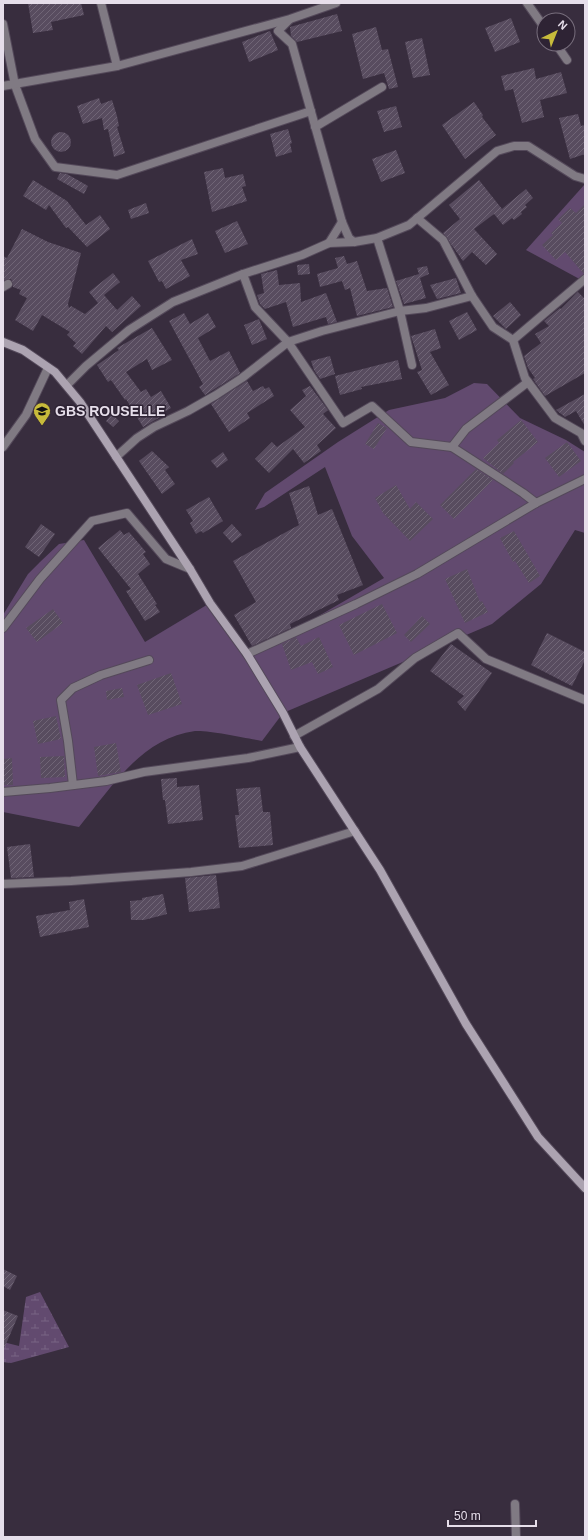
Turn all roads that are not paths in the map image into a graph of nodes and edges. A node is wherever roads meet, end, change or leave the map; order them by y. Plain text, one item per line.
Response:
1 (101, 3) edge
2 (332, 3) edge
3 (527, 3) edge
4 (536, 16) edge
5 (290, 19) junction
6 (3, 24) edge
7 (562, 52) edge
8 (567, 60) dead end
9 (117, 66) junction
10 (15, 85) junction
11 (3, 86) edge
12 (382, 87) dead end
13 (311, 111) junction
14 (315, 127) junction
15 (585, 179) edge
16 (417, 218) junction
17 (342, 222) junction
18 (377, 238) junction
19 (354, 242) junction
20 (329, 243) junction
21 (243, 274) junction
22 (585, 279) edge
23 (472, 296) junction
24 (400, 311) junction
25 (513, 340) junction
26 (3, 342) edge
27 (288, 342) junction
28 (412, 365) dead end
29 (48, 368) junction
30 (528, 382) junction
31 (67, 385) junction
32 (585, 442) edge
33 (3, 447) edge
34 (452, 447) junction
35 (116, 457) junction
36 (585, 479) edge
37 (536, 503) junction
38 (190, 569) junction
39 (3, 628) edge
40 (247, 654) junction
41 (149, 660) dead end
42 (585, 700) edge
43 (294, 736) junction
44 (300, 747) junction
45 (73, 785) junction
46 (3, 792) edge
47 (355, 831) junction
48 (3, 884) edge
49 (585, 1188) edge
50 (515, 1504) dead end
51 (516, 1537) edge

1 - 9 street
2 - 5 street
3 - 4 street
5 - 9 street
5 - 13 street
6 - 10 street
7 - 8 street
9 - 10 street
10 - 11 street
10 - 13 street
12 - 14 street
13 - 14 street
14 - 17 street
15 - 16 street
16 - 18 street
16 - 23 street
17 - 19 street
17 - 20 street
18 - 19 street
18 - 24 street
19 - 20 street
20 - 21 street
21 - 27 street
21 - 31 street
22 - 25 street
23 - 24 street
23 - 25 street
24 - 27 street
24 - 28 street
25 - 30 street
26 - 29 street
27 - 34 street
27 - 35 street
29 - 31 street
29 - 33 street
30 - 32 street
30 - 34 street
31 - 35 street
34 - 37 street
35 - 38 street
36 - 37 street
37 - 40 street
38 - 39 street
38 - 40 street
40 - 43 street
41 - 45 street
42 - 43 street
43 - 44 street
44 - 45 street
44 - 47 street
45 - 46 street
47 - 48 street
47 - 49 street
50 - 51 street

